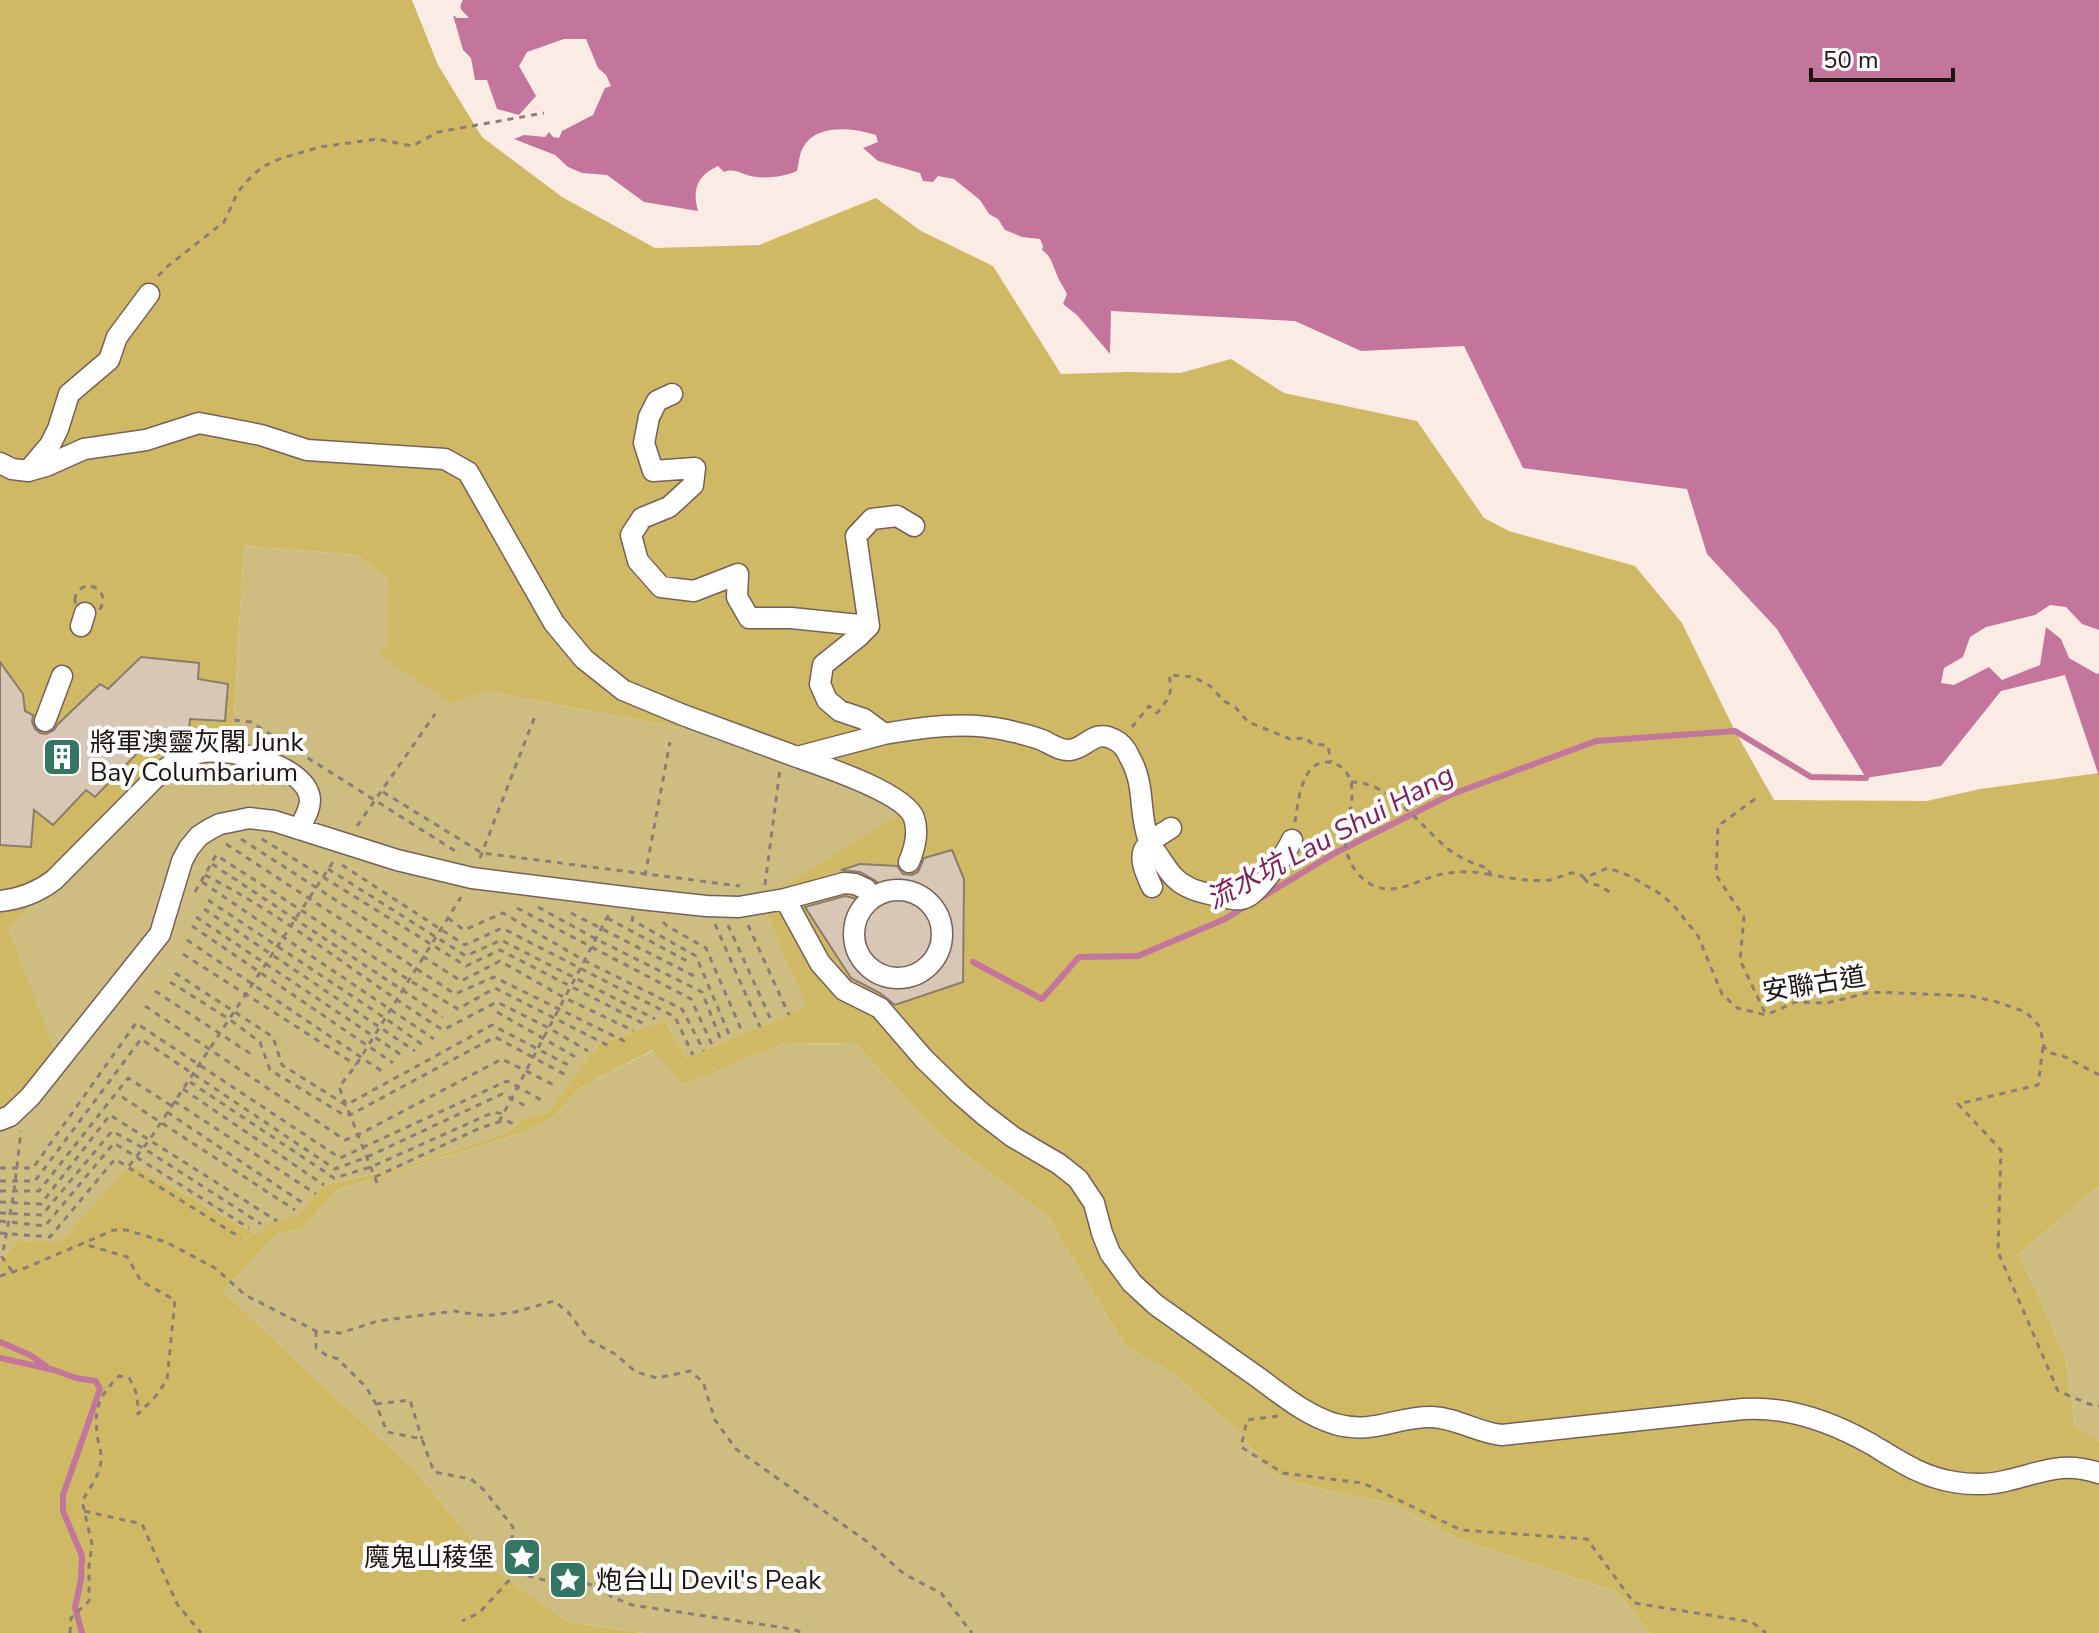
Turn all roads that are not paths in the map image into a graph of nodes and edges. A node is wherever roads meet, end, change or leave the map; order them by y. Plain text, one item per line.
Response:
1 (153, 286) road end
2 (672, 394) dead end
3 (0, 463) edge
4 (28, 471) junction
5 (914, 526) dead end
6 (869, 626) junction
7 (62, 676) dead end
8 (45, 721) dead end
9 (884, 734) junction
10 (789, 760) junction
11 (1171, 828) dead end
12 (299, 829) junction
13 (1292, 840) road end
14 (1149, 841) junction
15 (909, 862) dead end
16 (1152, 887) dead end
17 (871, 897) junction
18 (785, 899) junction
19 (0, 901) edge
20 (0, 1120) edge
21 (2099, 1473) edge

1 - 4 street
2 - 6 street
3 - 4 street
4 - 10 street
5 - 6 street
6 - 9 street
7 - 8 street
9 - 10 street
9 - 14 street
10 - 15 street
11 - 14 street
12 - 18 street
12 - 19 street
12 - 20 street
13 - 14 street
14 - 16 street
17 - 17 street
17 - 18 street
18 - 21 street

